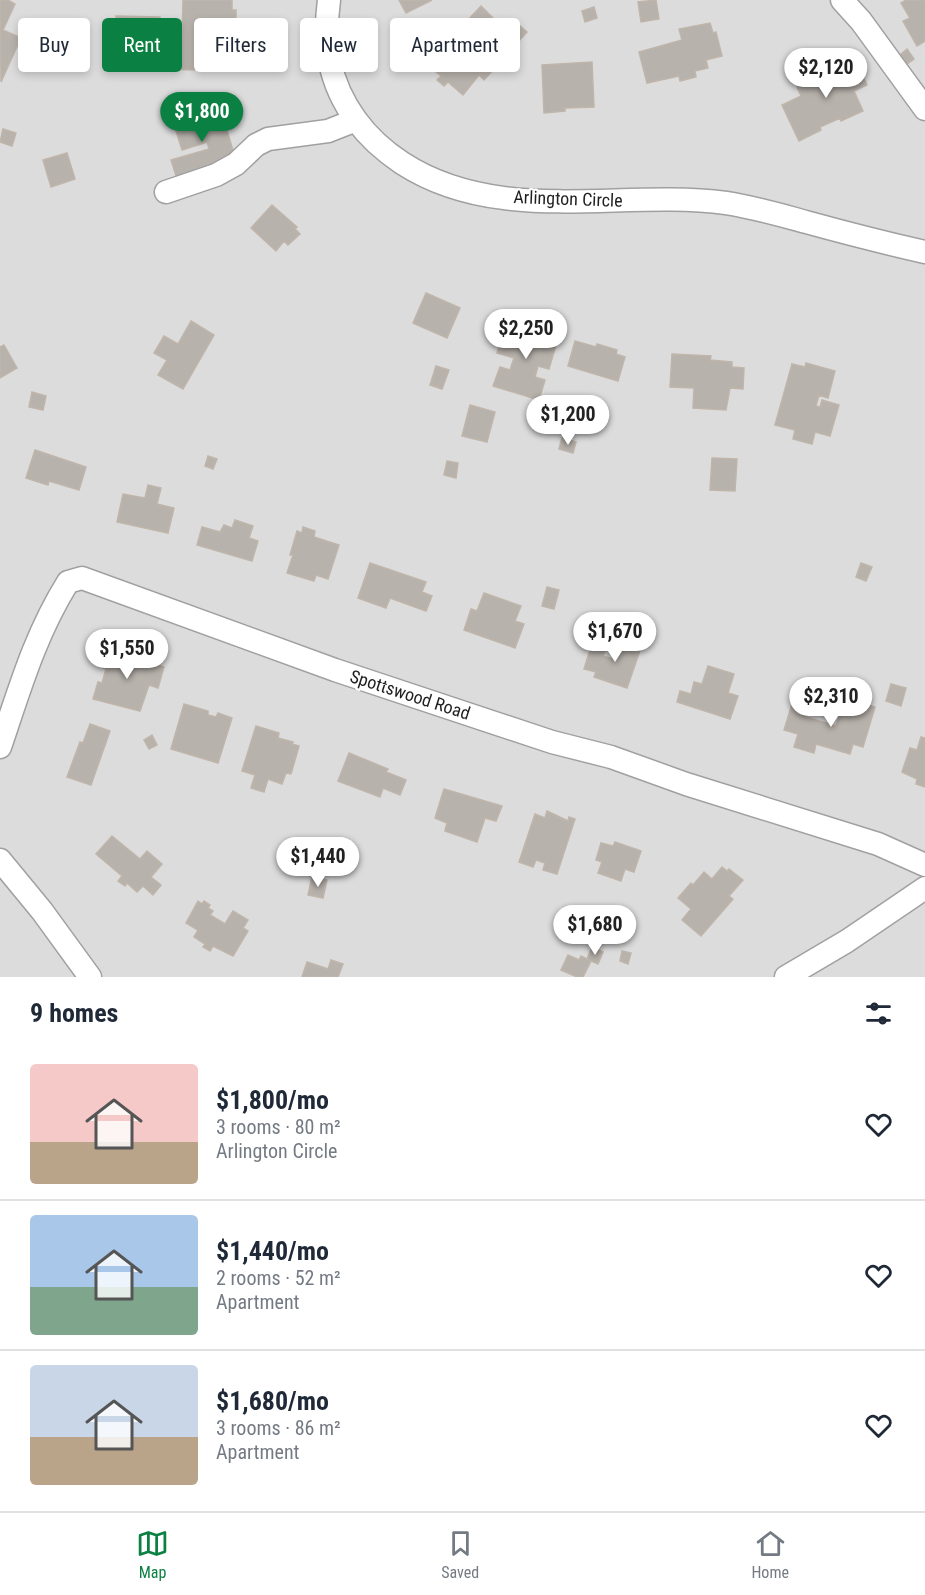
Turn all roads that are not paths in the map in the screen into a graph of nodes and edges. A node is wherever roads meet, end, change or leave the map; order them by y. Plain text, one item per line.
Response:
1 (329, 0) edge
2 (842, 0) edge
3 (925, 109) edge
4 (356, 120) junction
5 (166, 192) dead end
6 (925, 252) edge
7 (0, 747) edge
8 (0, 860) edge
9 (925, 865) edge
10 (925, 888) edge
11 (90, 977) edge
12 (786, 977) edge

1 - 4 street, Arlington Circle
2 - 3 street
4 - 5 street
4 - 6 street, Arlington Circle
7 - 9 street, Spottswood Road
8 - 11 street
10 - 12 street

